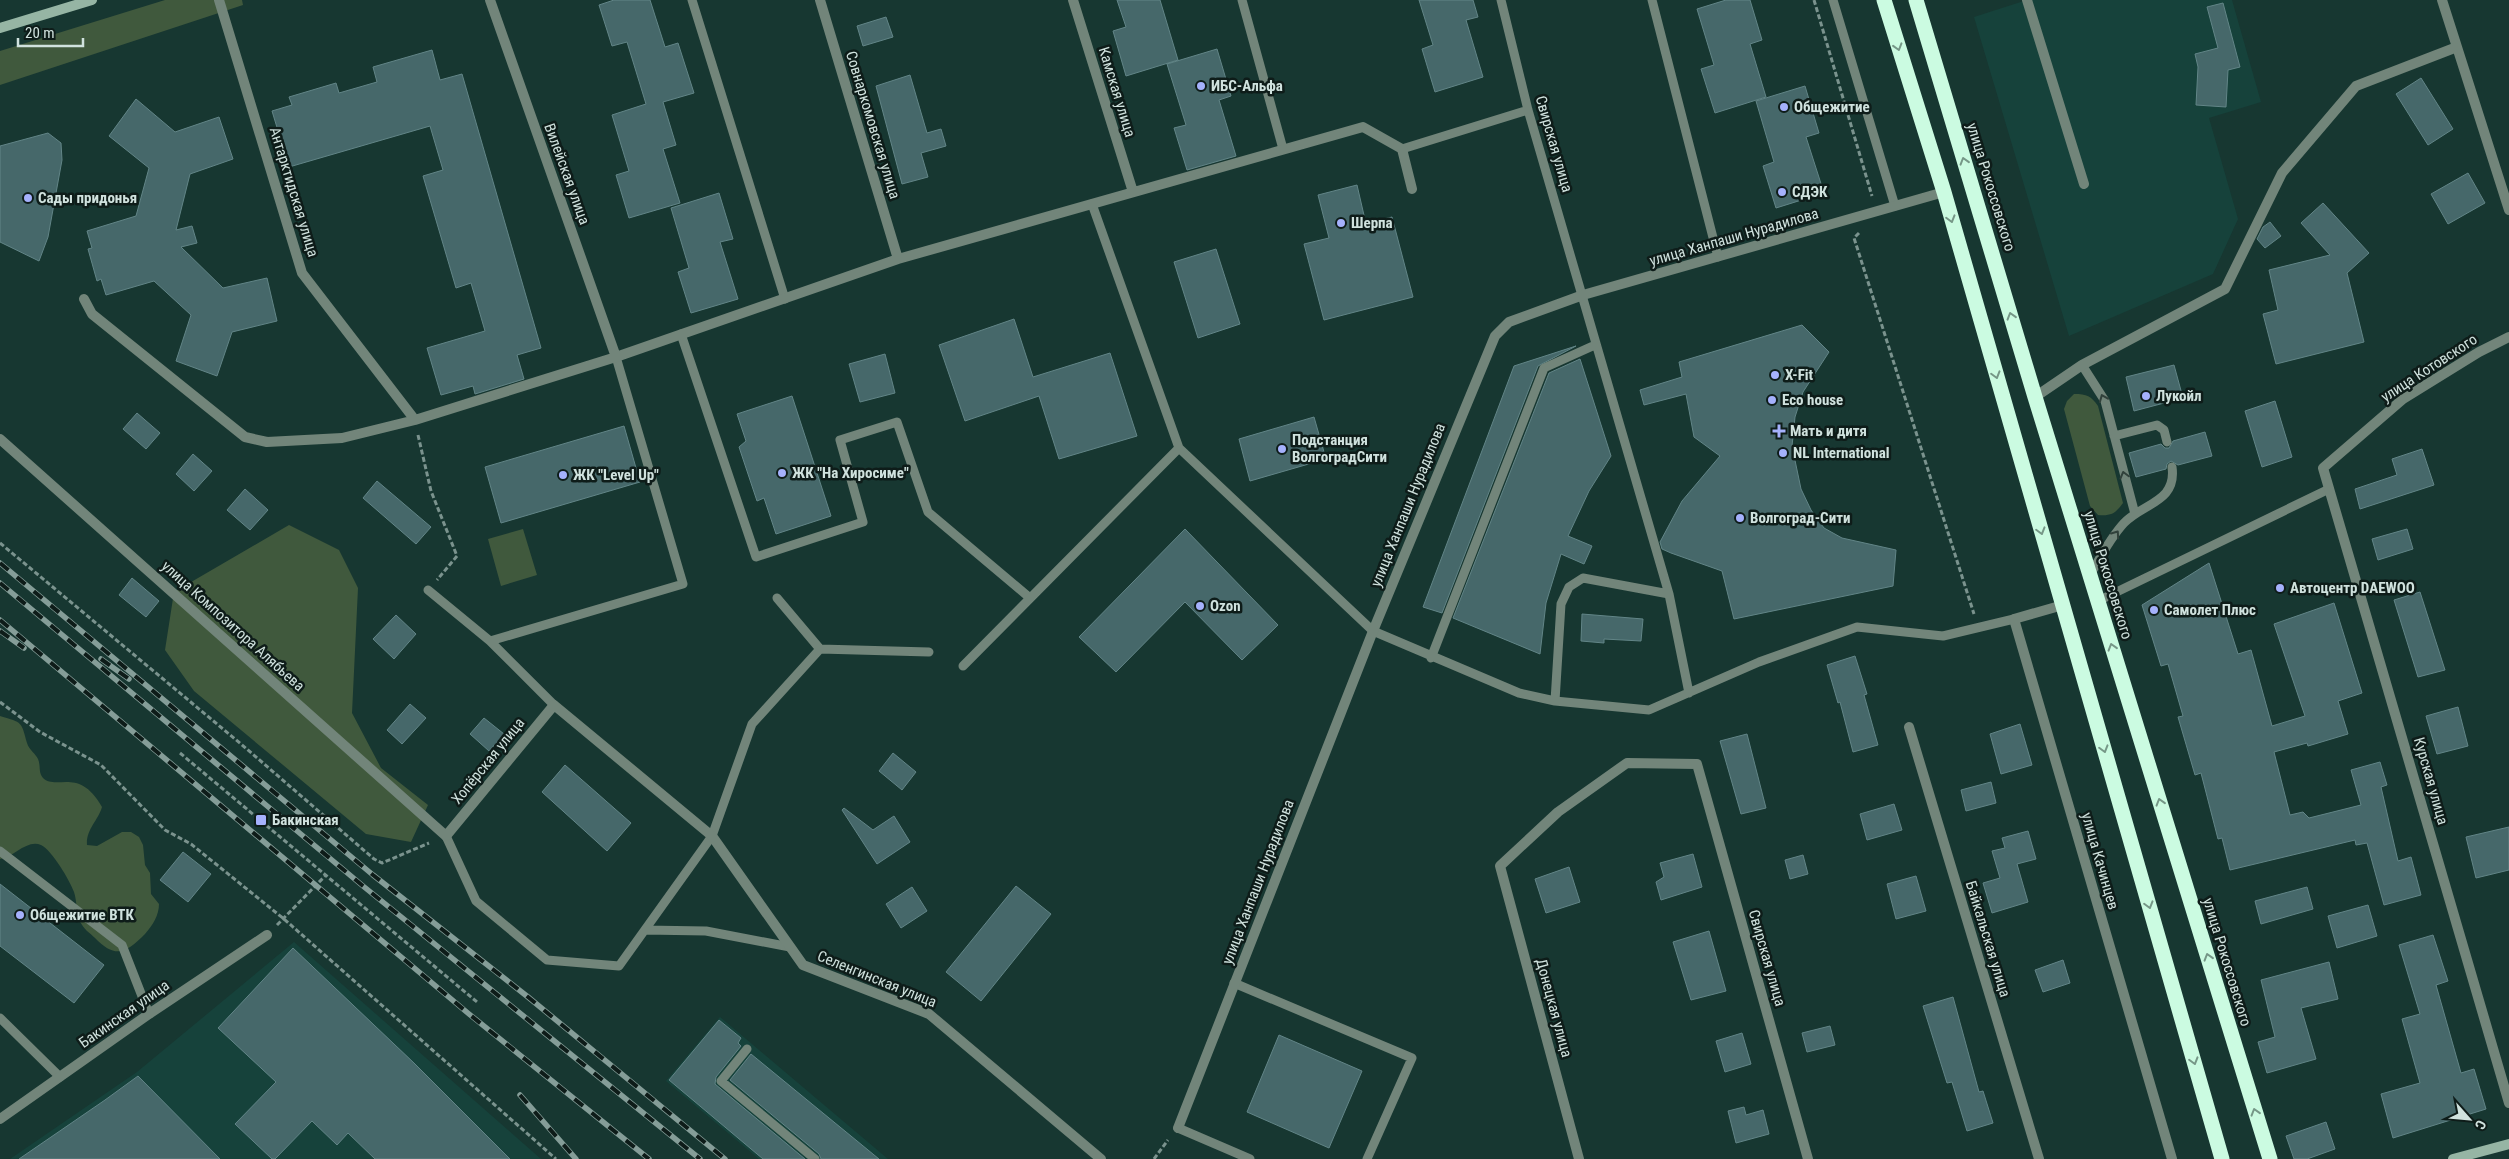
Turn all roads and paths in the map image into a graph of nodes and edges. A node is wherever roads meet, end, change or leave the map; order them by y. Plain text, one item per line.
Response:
1 (92, 0) edge
2 (219, 0) edge
3 (490, 0) edge
4 (692, 0) edge
5 (820, 0) edge
6 (1073, 0) edge
7 (1242, 0) edge
8 (1501, 0) edge
9 (1652, 0) edge
10 (1814, 0) edge
11 (1833, 0) edge
12 (1884, 0) edge
13 (1916, 0) edge
14 (2027, 0) edge
15 (2442, 0) edge
16 (0, 28) edge
17 (2457, 47) junction
18 (1528, 110) junction
19 (1283, 149) junction
20 (1402, 149) junction
21 (2084, 184) dead end
22 (1412, 189) dead end
23 (1133, 192) junction
24 (1944, 192) junction
25 (1092, 204) junction
26 (1895, 206) junction
27 (2509, 210) edge
28 (1876, 211) junction
29 (1718, 257) junction
30 (898, 259) junction
31 (1583, 295) junction
32 (785, 298) junction
33 (84, 299) dead end
34 (682, 334) junction
35 (2509, 337) edge
36 (1595, 345) junction
37 (616, 357) junction
38 (2082, 365) junction
39 (2035, 397) junction
40 (415, 420) junction
41 (2114, 436) junction
42 (0, 439) edge
43 (2167, 442) dead end
44 (1179, 448) junction
45 (2172, 467) dead end
46 (2323, 468) joint
47 (2329, 489) junction
48 (2135, 514) junction
49 (0, 543) edge
50 (2090, 575) junction
51 (428, 590) joint
52 (1669, 594) junction
53 (777, 598) dead end
54 (1030, 598) junction
55 (2098, 601) junction
56 (2063, 605) junction
57 (2014, 620) junction
58 (1979, 628) junction
59 (1373, 631) junction
60 (490, 641) junction
61 (820, 649) junction
62 (929, 652) dead end
63 (1431, 658) junction
64 (963, 666) dead end
65 (1689, 693) junction
66 (1555, 700) junction
67 (0, 702) edge
68 (554, 705) junction
69 (1909, 727) dead end
70 (180, 753) dead end
71 (1697, 764) joint
72 (446, 836) junction
73 (712, 836) junction
74 (0, 851) edge
75 (326, 875) junction
76 (284, 919) junction
77 (645, 930) junction
78 (267, 935) dead end
79 (790, 947) junction
80 (1234, 983) junction
81 (477, 1002) dead end
82 (149, 1014) junction
83 (0, 1018) edge
84 (747, 1049) dead end
85 (60, 1076) junction
86 (2509, 1102) edge
87 (0, 1119) edge
88 (1178, 1128) junction
89 (2509, 1144) edge
90 (556, 1159) edge
91 (815, 1159) edge
92 (1102, 1159) edge
93 (1154, 1159) edge
94 (1250, 1159) edge
95 (1367, 1159) edge
96 (1579, 1159) edge
97 (1808, 1159) edge
98 (2039, 1159) edge
99 (2172, 1159) edge
100 (2222, 1159) edge
101 (2270, 1159) edge
102 (2453, 1159) edge

1 - 16 main road
2 - 40 street, Антарктидская улица
3 - 37 street, Вилейская улица
4 - 32 lane
5 - 30 street, Совнаркомовская улица
6 - 23 street, Камская улица
7 - 19 lane
8 - 18 lane, Свирская улица
9 - 29 lane
10 - 28 path
11 - 26 lane
12 -> 24 highway
39 -> 13 highway, улица Рокоссовского
14 - 21 street
15 - 17 street
17 - 27 street
17 - 38 street
18 - 20 lane
18 - 31 lane, Свирская улица
19 - 20 street
19 - 23 street
20 - 22 street
23 - 25 street
24 - 26 street, улица Ханпаши Нурадилова
24 -> 56 highway
25 - 30 street
25 - 44 lane
26 - 28 street, улица Ханпаши Нурадилова
28 - 29 street, улица Ханпаши Нурадилова
28 - 58 path
29 - 31 street, улица Ханпаши Нурадилова
30 - 32 street
31 - 36 lane, Свирская улица
31 - 59 street, улица Ханпаши Нурадилова
32 - 34 street
33 - 40 street
34 - 37 street
34 - 54 lane
35 - 46 street, улица Котовского
36 - 52 lane, Свирская улица
36 - 63 lane
37 - 40 street
37 - 60 lane
38 - 39 street
41 -> 38 lane
39 - 50 highway, улица Рокоссовского
40 - 51 path
41 - 43 lane
48 -> 41 lane
42 - 72 street, улица Композитора Алябьева
44 - 54 lane
44 - 59 lane
45 - 48 lane
46 - 47 street, Курская улица
47 - 55 lane
47 - 86 street, Курская улица
50 -> 48 lane
49 - 72 path
50 - 55 highway, улица Рокоссовского
51 - 60 lane
52 - 65 lane, Свирская улица
52 - 66 lane
53 - 61 lane
54 - 64 lane
101 -> 55 highway, улица Рокоссовского
56 - 57 street
56 -> 100 highway
57 - 58 lane
57 - 99 street, улица Качинцев
58 - 65 lane
59 - 63 lane
59 - 80 street, улица Ханпаши Нурадилова
60 - 68 lane
61 - 62 lane
61 - 73 lane
63 - 66 lane
65 - 66 lane
67 - 76 path
68 - 72 street, Хопёрская улица
68 - 73 street, Селенгинская улица
69 - 98 street, Байкальская улица
70 - 75 path
71 - 96 street, Донецкая улица
71 - 97 street, Свирская улица
72 - 77 lane
73 - 77 lane
73 - 79 street, Селенгинская улица
74 - 82 lane
75 - 76 path
75 - 81 path
76 - 90 path
77 - 79 lane
78 - 82 street, Бакинская улица
79 - 92 street, Селенгинская улица
80 - 88 street, улица Ханпаши Нурадилова
80 - 95 lane
82 - 85 street, Бакинская улица
83 - 85 lane
84 - 91 lane
85 - 87 street, Бакинская улица
88 - 93 path
88 - 94 lane
89 - 102 main road

